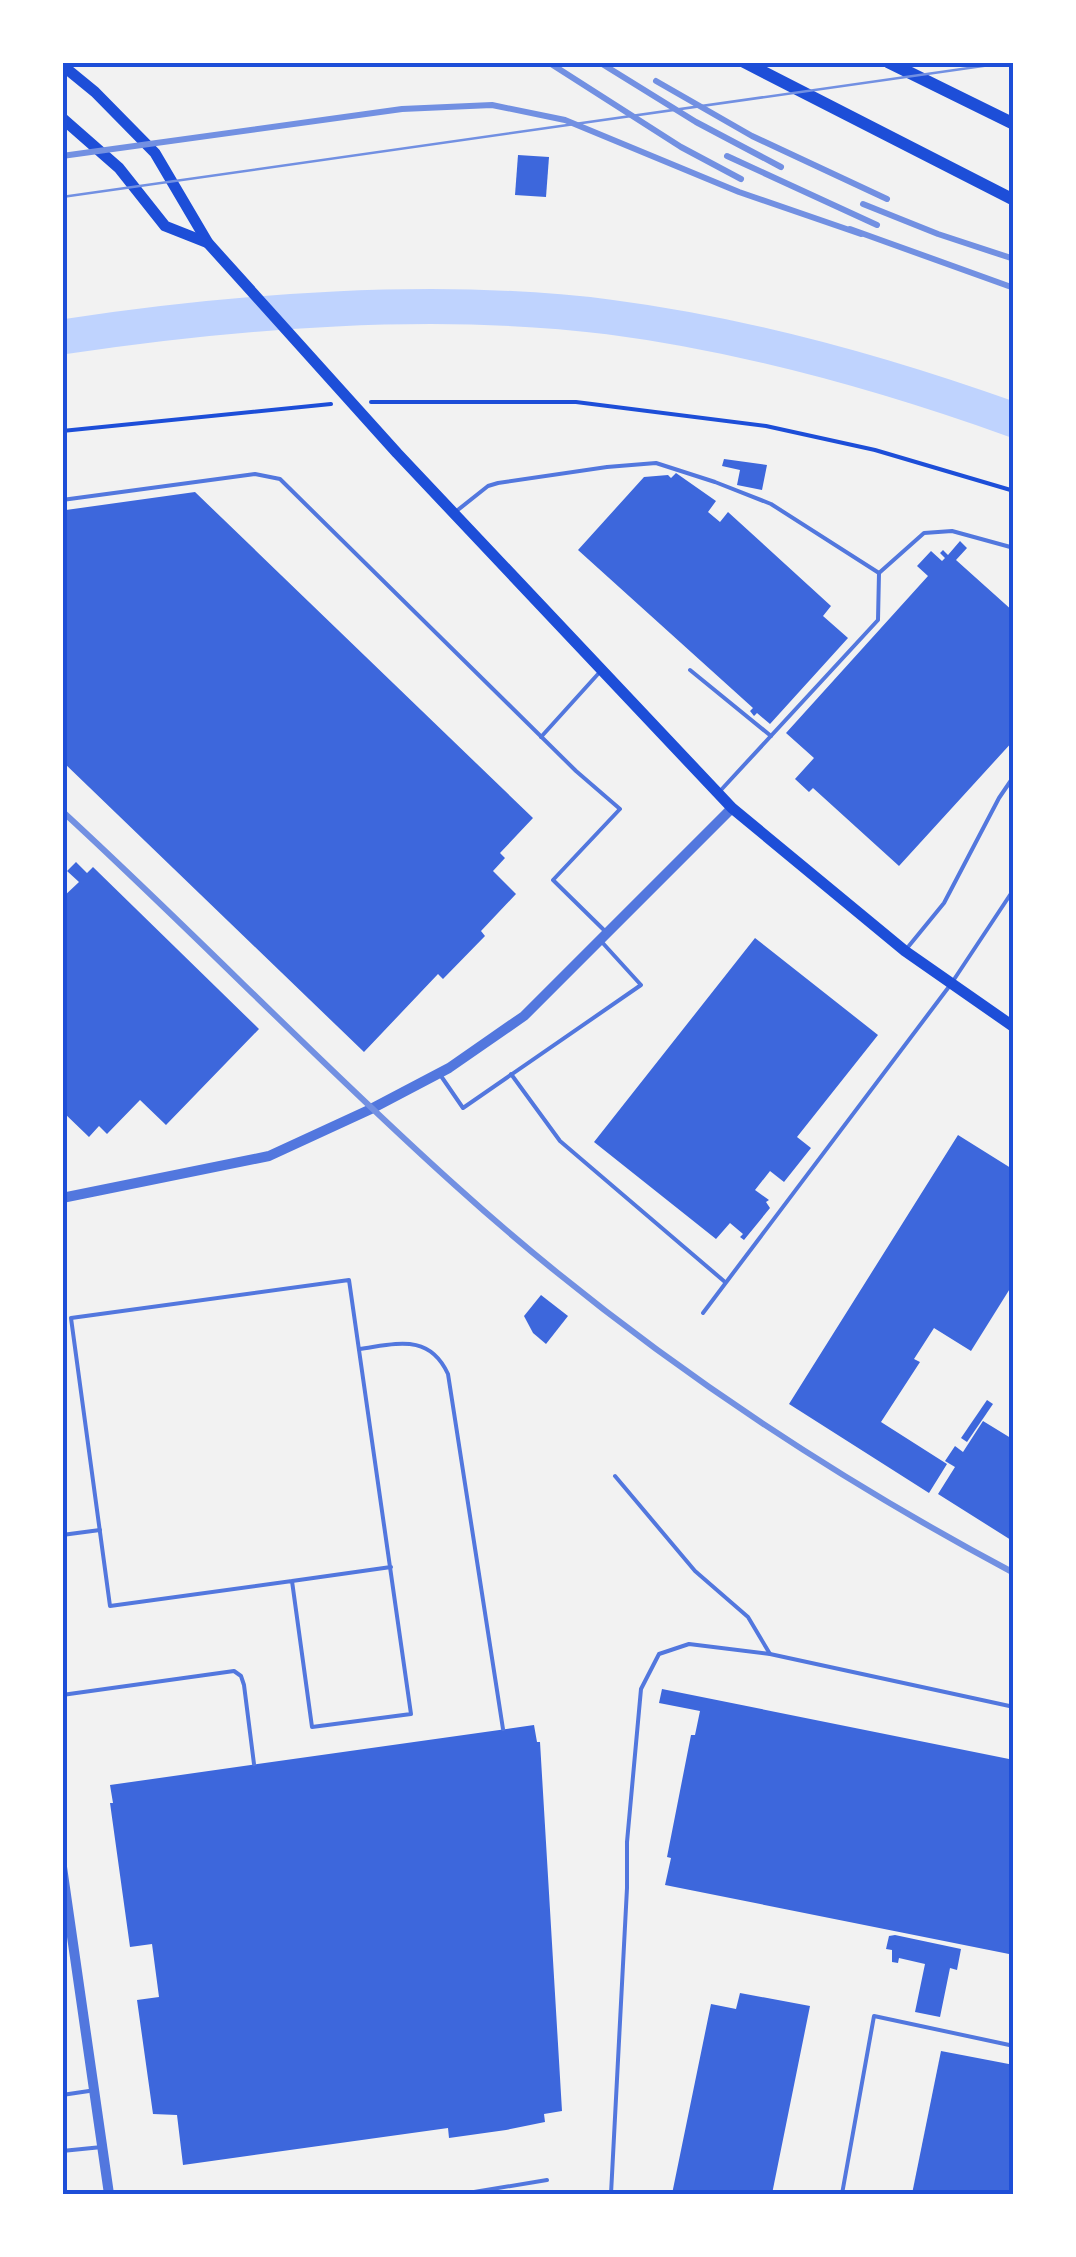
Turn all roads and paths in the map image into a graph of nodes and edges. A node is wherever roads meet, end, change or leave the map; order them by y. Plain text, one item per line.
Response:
1 (744, 62) edge
2 (888, 62) edge
3 (62, 65) edge
4 (62, 118) edge
5 (1014, 124) edge
6 (1014, 200) edge
7 (208, 243) junction
8 (404, 402) dead end
9 (308, 405) dead end
10 (62, 432) edge
11 (1014, 490) edge
12 (62, 500) edge
13 (454, 513) junction
14 (1014, 548) edge
15 (879, 574) junction
16 (602, 670) junction
17 (690, 670) dead end
18 (770, 736) junction
19 (541, 737) junction
20 (1014, 776) edge
21 (718, 794) junction
22 (732, 808) junction
23 (1014, 889) edge
24 (604, 936) junction
25 (905, 951) junction
26 (952, 984) junction
27 (1014, 1027) edge
28 (440, 1073) junction
29 (511, 1074) junction
30 (62, 1198) edge
31 (726, 1283) junction
32 (703, 1314) dead end
33 (359, 1348) junction
34 (616, 1476) dead end
35 (100, 1530) junction
36 (62, 1536) edge
37 (390, 1567) junction
38 (292, 1581) junction
39 (770, 1654) junction
40 (62, 1695) edge
41 (1014, 1708) edge
42 (503, 1730) dead end
43 (254, 1764) dead end
44 (62, 1867) edge
45 (69, 1955) edge
46 (1014, 2046) edge
47 (94, 2090) junction
48 (62, 2095) edge
49 (102, 2146) junction
50 (62, 2150) edge
51 (547, 2180) dead end
52 (109, 2194) edge
53 (462, 2194) edge
54 (611, 2194) edge
55 (842, 2194) edge

1 - 6 main road
2 - 5 main road
3 - 7 main road
4 - 7 main road
7 - 13 main road
8 - 11 path
9 - 10 path
12 - 19 lane
13 - 15 lane
13 - 16 main road
14 - 15 lane
15 - 18 lane
16 - 19 lane
16 - 21 main road
17 - 18 lane
18 - 21 lane
19 - 24 lane
20 - 25 lane
21 - 22 main road
22 - 24 street
22 - 25 main road
23 - 26 lane
24 - 28 street
24 - 29 lane
25 - 26 main road
26 - 27 main road
26 - 31 lane
28 - 29 lane
28 - 30 street
29 - 31 lane
31 - 32 lane
33 - 35 lane
33 - 37 lane
33 - 42 lane
34 - 39 lane
35 - 36 lane
35 - 38 lane
37 - 38 lane
37 - 38 lane
39 - 41 lane
39 - 54 lane
40 - 43 lane
44 - 45 street
45 - 47 street
46 - 55 lane
47 - 48 lane
47 - 49 street
49 - 50 lane
49 - 52 street
51 - 53 lane

